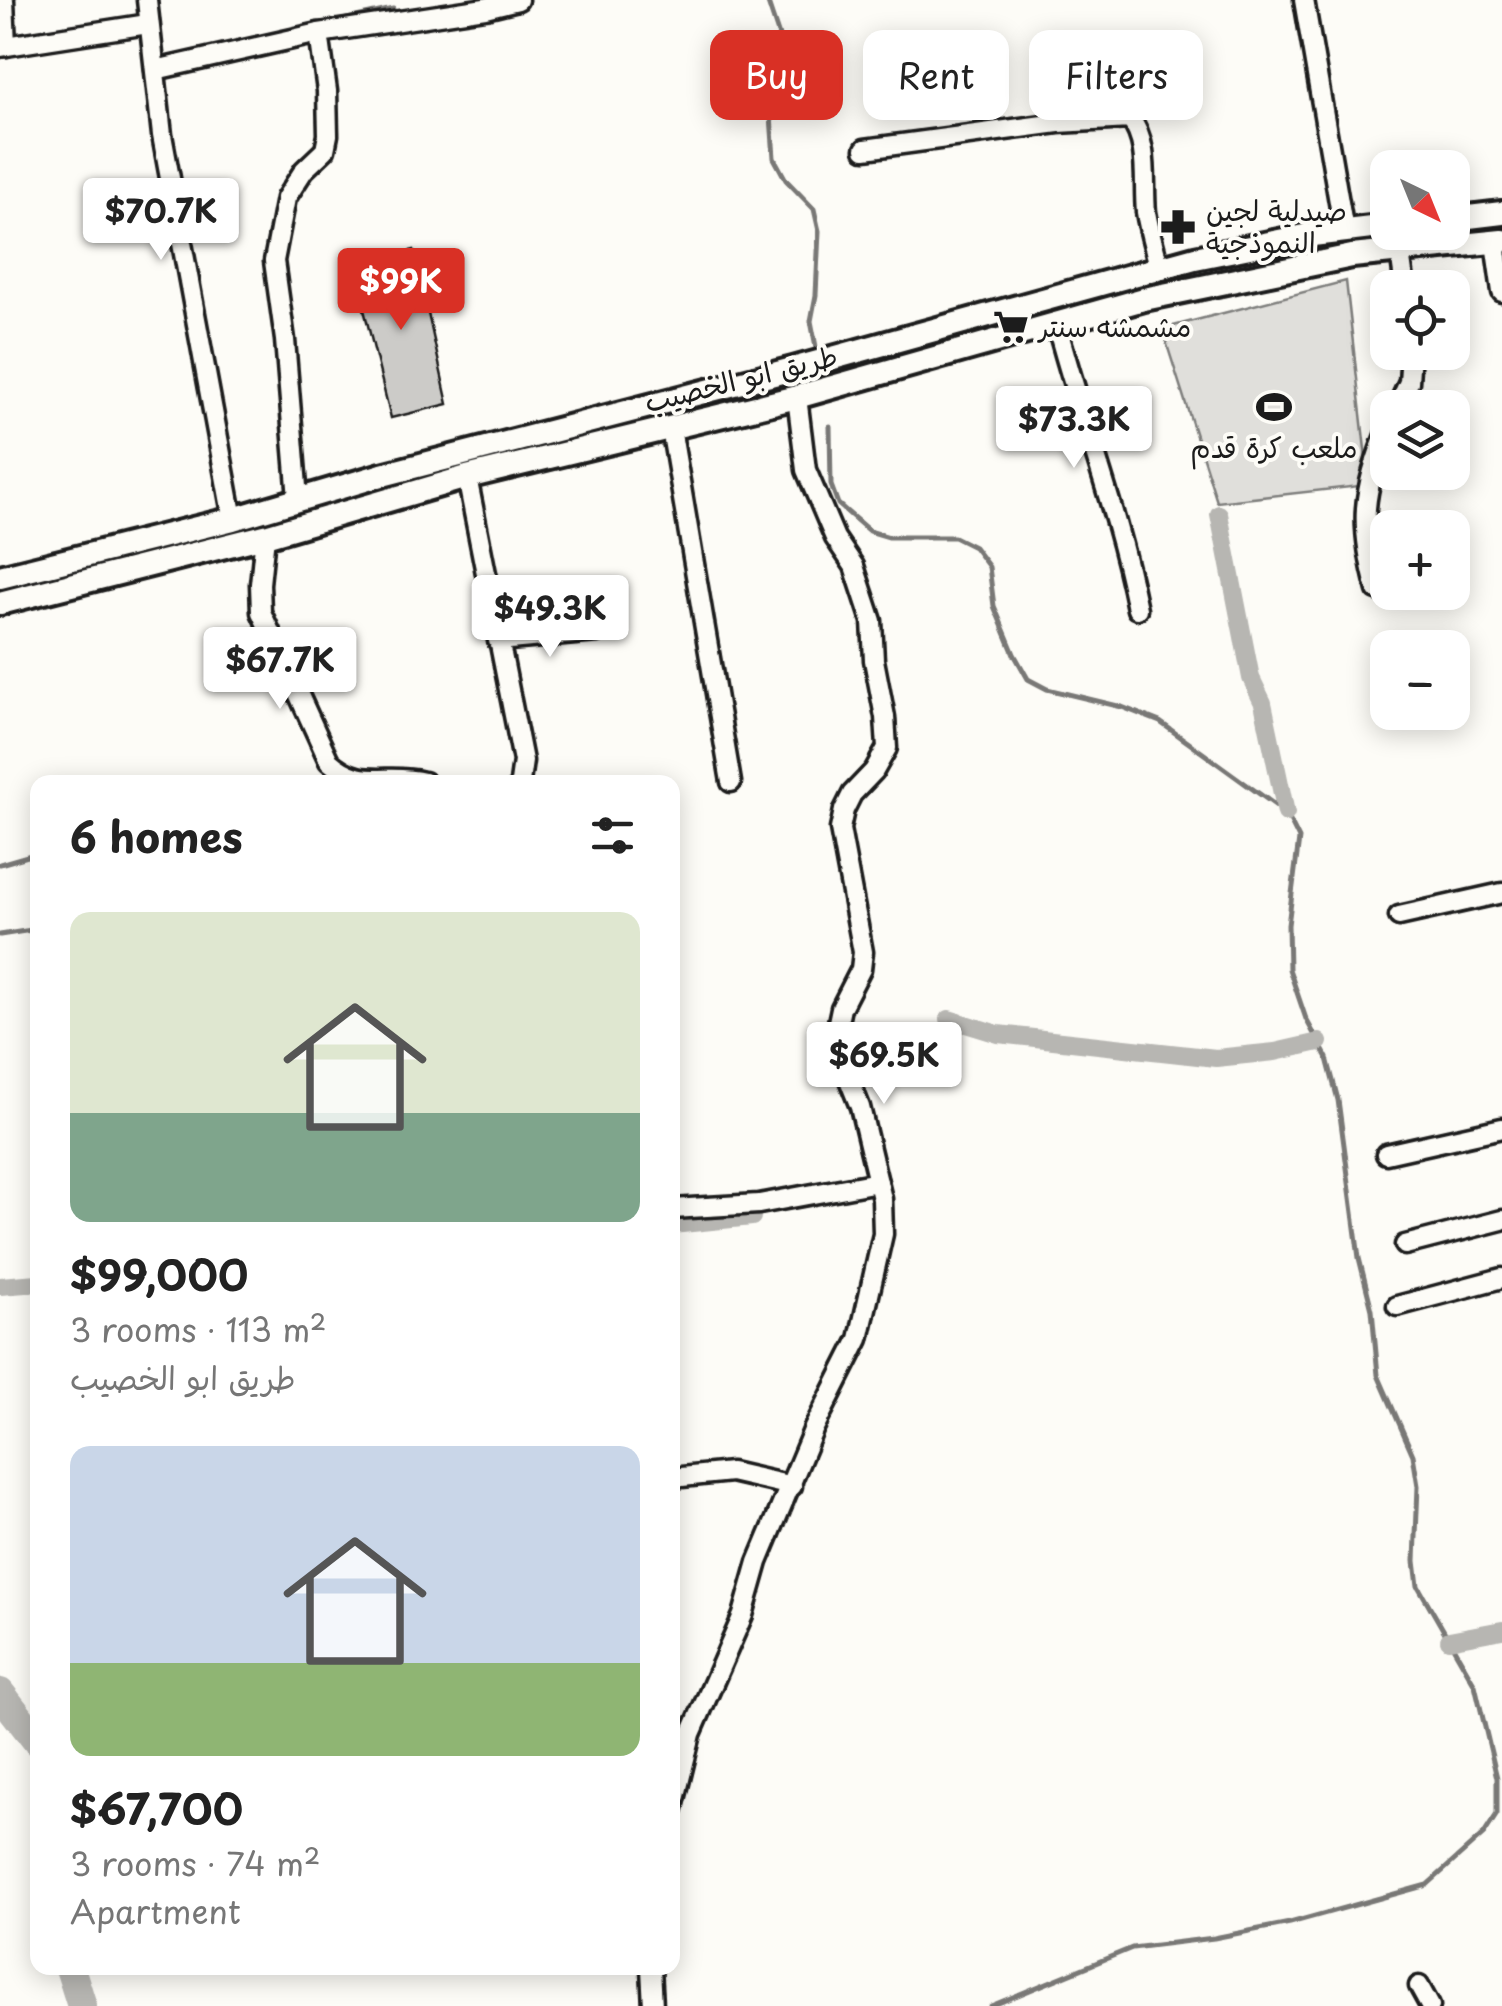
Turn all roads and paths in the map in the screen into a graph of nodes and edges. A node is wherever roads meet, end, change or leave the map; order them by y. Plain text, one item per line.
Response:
1 (4, 0) edge
2 (147, 0) edge
3 (518, 0) edge
4 (1304, 0) edge
5 (148, 24) junction
6 (319, 33) junction
7 (3, 46) edge
8 (155, 70) junction
9 (865, 149) dead end
10 (1502, 213) edge
11 (1470, 217) edge
12 (1370, 228) edge
13 (1344, 231) junction
14 (1498, 242) edge
15 (1227, 252) junction
16 (1400, 252) junction
17 (1159, 267) junction
18 (1402, 270) edge
19 (1231, 279) junction
20 (1502, 292) edge
21 (1056, 322) junction
22 (797, 397) junction
23 (671, 428) junction
24 (467, 477) junction
25 (1370, 489) edge
26 (298, 499) junction
27 (233, 518) junction
28 (265, 536) junction
29 (1370, 564) edge
30 (0, 577) edge
31 (0, 603) edge
32 (1137, 609) dead end
33 (597, 632) dead end
34 (498, 641) junction
35 (344, 775) edge
36 (521, 775) edge
37 (731, 782) dead end
38 (1502, 893) edge
39 (1399, 916) dead end
40 (1502, 1128) edge
41 (1386, 1154) dead end
42 (878, 1182) junction
43 (680, 1209) edge
44 (1502, 1220) edge
45 (1405, 1245) dead end
46 (1502, 1278) edge
47 (1397, 1306) dead end
48 (680, 1477) edge
49 (792, 1486) junction
50 (680, 1779) edge
51 (651, 1975) edge
52 (1420, 1986) dead end
53 (653, 2006) edge
54 (1430, 2006) edge

1 - 7 street
2 - 5 street
3 - 6 street
4 - 13 street
5 - 7 street
5 - 8 street
6 - 8 street
6 - 26 street
8 - 27 street
9 - 17 street
10 - 11 main road
12 - 13 main road, طريق ابو الخصيب
13 - 15 main road, طريق ابو الخصيب
14 - 16 main road, طريق ابو الخصيب
14 - 20 street
15 - 17 main road, طريق ابو الخصيب
15 - 19 main road
16 - 18 street
16 - 19 main road, طريق ابو الخصيب
17 - 26 main road, طريق ابو الخصيب
19 - 21 main road, طريق ابو الخصيب
21 - 22 main road, طريق ابو الخصيب
21 - 32 street
22 - 23 main road, طريق ابو الخصيب
22 - 42 street
23 - 24 main road, طريق ابو الخصيب
23 - 37 street
24 - 28 main road, طريق ابو الخصيب
24 - 34 street
25 - 29 street
26 - 27 main road, طريق ابو الخصيب
27 - 30 main road, طريق ابو الخصيب
28 - 31 main road, طريق ابو الخصيب
28 - 35 street
33 - 34 street
34 - 36 street
38 - 39 street
40 - 41 street
42 - 43 street
42 - 49 street
44 - 45 street
46 - 47 street
48 - 49 street
49 - 50 street
51 - 53 street
52 - 54 street

